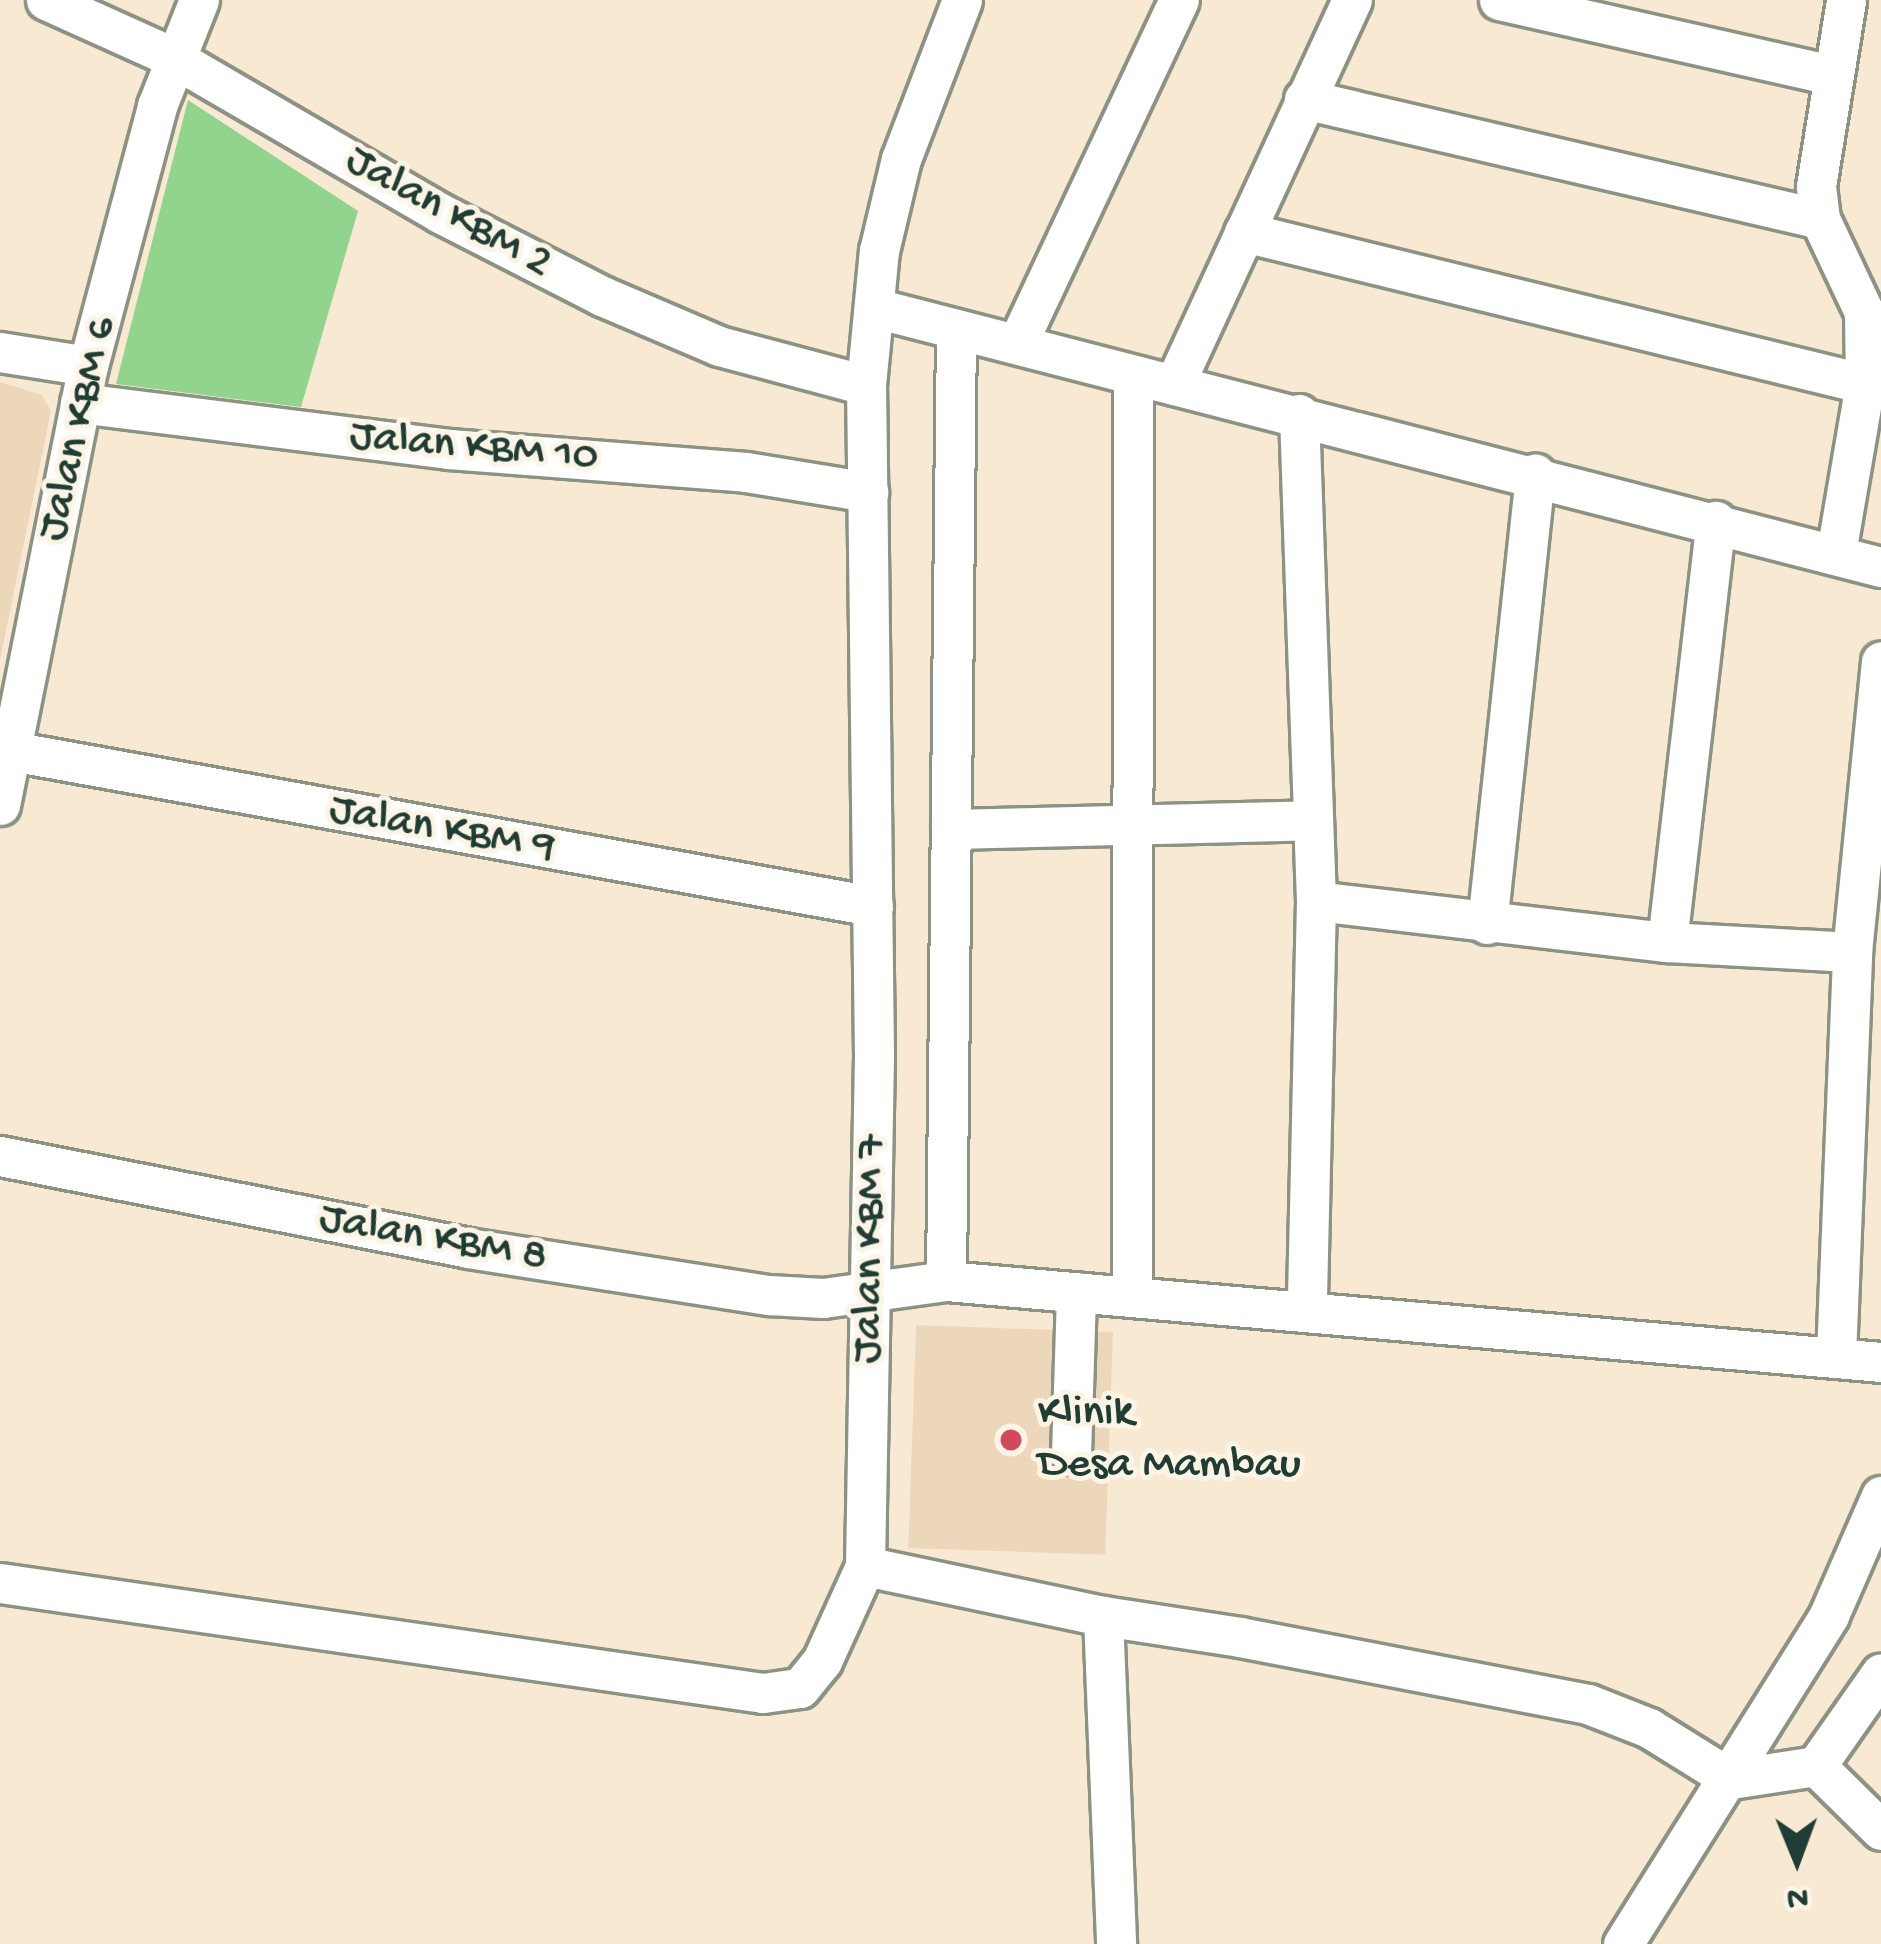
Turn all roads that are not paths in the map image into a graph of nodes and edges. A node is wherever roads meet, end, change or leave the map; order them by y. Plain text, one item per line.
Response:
1 (46, 0) edge
2 (199, 0) edge
3 (962, 0) edge
4 (1179, 0) edge
5 (1352, 0) edge
6 (1499, 0) edge
7 (1846, 0) edge
8 (172, 57) junction
9 (1832, 76) junction
10 (1304, 99) junction
11 (1820, 219) junction
12 (1244, 232) junction
13 (875, 308) junction
14 (956, 330) junction
15 (1017, 344) junction
16 (0, 352) edge
17 (1133, 376) junction
18 (1865, 384) junction
19 (84, 385) junction
20 (866, 386) junction
21 (1174, 386) junction
22 (1299, 415) junction
23 (1535, 474) junction
24 (868, 492) junction
25 (1715, 521) junction
26 (1836, 554) junction
27 (1881, 567) edge
28 (1881, 661) edge
29 (5, 750) edge
30 (0, 805) edge
31 (1313, 820) junction
32 (1132, 825) junction
33 (951, 829) junction
34 (1316, 901) junction
35 (872, 906) junction
36 (1487, 924) junction
37 (1667, 942) junction
38 (1852, 952) junction
39 (0, 1156) edge
40 (946, 1282) junction
41 (1076, 1292) junction
42 (870, 1293) junction
43 (1132, 1294) junction
44 (1307, 1310) junction
45 (1836, 1356) junction
46 (1881, 1362) edge
47 (1071, 1454) dead end
48 (1881, 1496) edge
49 (865, 1566) junction
50 (0, 1583) edge
51 (1103, 1616) junction
52 (1881, 1673) edge
53 (1816, 1766) junction
54 (1731, 1779) junction
55 (1881, 1830) edge
56 (1116, 1944) edge
57 (1624, 1944) edge

1 - 8 street, Jalan KBM 2
2 - 8 street, Jalan KBM 6
3 - 13 street, Jalan KBM 7
4 - 15 street
5 - 10 street
6 - 9 street
7 - 9 street
8 - 19 street, Jalan KBM 6
8 - 20 street, Jalan KBM 2
9 - 11 street
10 - 11 street
10 - 12 street
11 - 18 street
12 - 18 street
12 - 21 street
13 - 14 street
13 - 20 street, Jalan KBM 7
14 - 15 street
14 - 33 street
15 - 17 street
16 - 19 street, Jalan KBM 10
17 - 21 street
17 - 32 street
18 - 26 street
19 - 24 street, Jalan KBM 10
19 - 29 street, Jalan KBM 6
20 - 24 street, Jalan KBM 7
21 - 22 street
22 - 23 street
22 - 31 street
23 - 25 street
23 - 36 street
24 - 35 street, Jalan KBM 7
25 - 26 street
25 - 37 street
26 - 27 street
28 - 38 street
29 - 30 street, Jalan KBM 6
29 - 35 street, Jalan KBM 9
31 - 32 street
31 - 34 street
32 - 33 street
32 - 43 street
33 - 40 street
34 - 36 street
34 - 44 street
35 - 42 street, Jalan KBM 7
36 - 37 street
37 - 38 street
38 - 45 street
39 - 42 street, Jalan KBM 8
40 - 41 street, Jalan KBM 8
40 - 42 street, Jalan KBM 8
41 - 43 street, Jalan KBM 8
41 - 47 street
42 - 49 street, Jalan KBM 7
43 - 44 street, Jalan KBM 8
44 - 45 street, Jalan KBM 8
45 - 46 street, Jalan KBM 8
48 - 54 street
49 - 50 street, Jalan KBM 7
49 - 51 street
51 - 54 street
51 - 56 street
52 - 53 street
53 - 54 street
53 - 55 street
54 - 57 street

